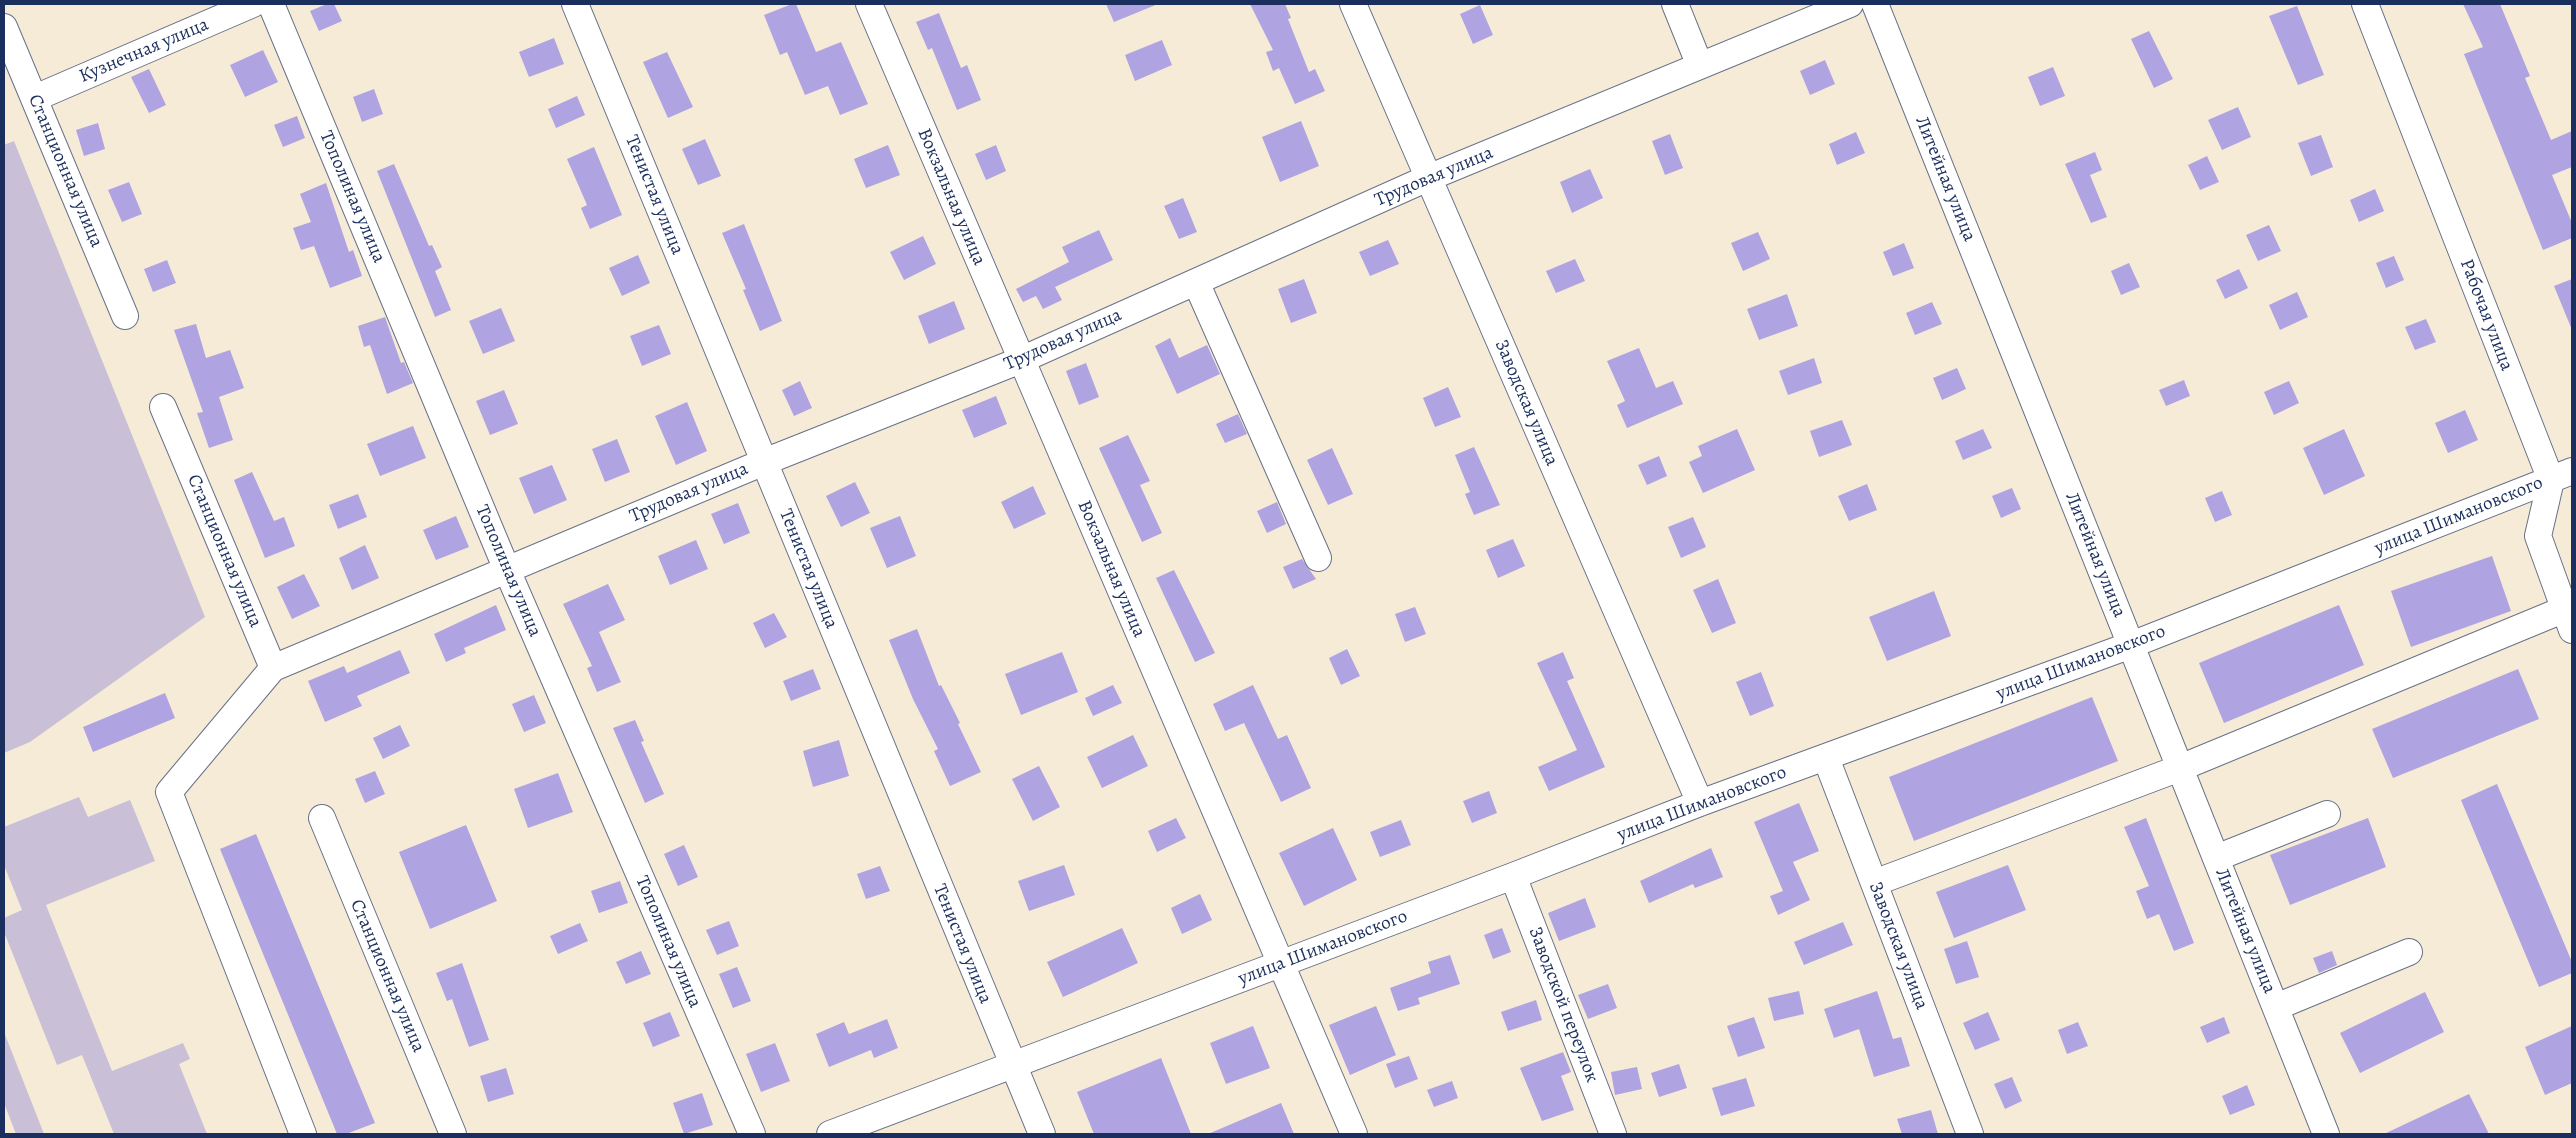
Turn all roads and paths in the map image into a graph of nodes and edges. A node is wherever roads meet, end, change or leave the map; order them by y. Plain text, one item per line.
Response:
1 (253, 4) edge
2 (271, 4) edge
3 (575, 4) edge
4 (869, 4) edge
5 (1353, 4) edge
6 (1675, 4) edge
7 (1850, 4) edge
8 (1875, 4) edge
9 (2365, 4) edge
10 (4, 27) edge
11 (1700, 66) junction
12 (35, 98) junction
13 (1428, 178) junction
14 (1196, 282) junction
15 (125, 316) dead end
16 (1021, 360) junction
17 (163, 407) dead end
18 (764, 462) junction
19 (2562, 475) edge
20 (1318, 558) dead end
21 (507, 570) junction
22 (2569, 620) edge
23 (2131, 645) junction
24 (273, 668) junction
25 (1826, 758) junction
26 (2180, 768) junction
27 (1700, 803) junction
28 (2327, 814) dead end
29 (322, 818) dead end
30 (2216, 858) junction
31 (1513, 876) junction
32 (1874, 883) junction
33 (2409, 952) dead end
34 (1280, 965) junction
35 (2276, 1007) junction
36 (1012, 1065) junction
37 (304, 1134) edge
38 (453, 1134) edge
39 (752, 1134) edge
40 (830, 1134) edge
41 (1042, 1134) edge
42 (1354, 1134) edge
43 (1613, 1134) edge
44 (1970, 1134) edge
45 (2326, 1134) edge

1 - 12 street, Кузнечная улица
2 - 21 street, Тополиная улица
3 - 18 street, Тенистая улица
4 - 16 street, Вокзальная улица
5 - 13 street, Заводская улица
6 - 11 street
7 - 11 street, Трудовая улица
8 - 23 street, Литейная улица
9 - 19 street, Рабочая улица
10 - 12 street, Станционная улица
11 - 13 street, Трудовая улица
12 - 15 street, Станционная улица
13 - 14 street, Трудовая улица
13 - 27 street, Заводская улица
14 - 16 street, Трудовая улица
14 - 20 street
16 - 18 street, Трудовая улица
16 - 34 street, Вокзальная улица
17 - 24 street, Станционная улица
18 - 21 street, Трудовая улица
18 - 36 street, Тенистая улица
19 - 22 street
19 - 23 street, улица Шимановского
21 - 24 street, Трудовая улица
21 - 39 street, Тополиная улица
22 - 26 street
23 - 25 street, улица Шимановского
23 - 26 street, Литейная улица
24 - 37 street
25 - 27 street, улица Шимановского
25 - 32 street, Заводская улица
26 - 30 street, Литейная улица
26 - 32 street
27 - 31 street, улица Шимановского
28 - 30 street
29 - 38 street, Станционная улица
30 - 35 street, Литейная улица
31 - 34 street, улица Шимановского
31 - 43 street, Заводской переулок
32 - 44 street, Заводская улица
33 - 35 street
34 - 36 street, улица Шимановского
34 - 42 street, Вокзальная улица
35 - 45 street, Литейная улица
36 - 40 street, улица Шимановского
36 - 41 street, Тенистая улица

